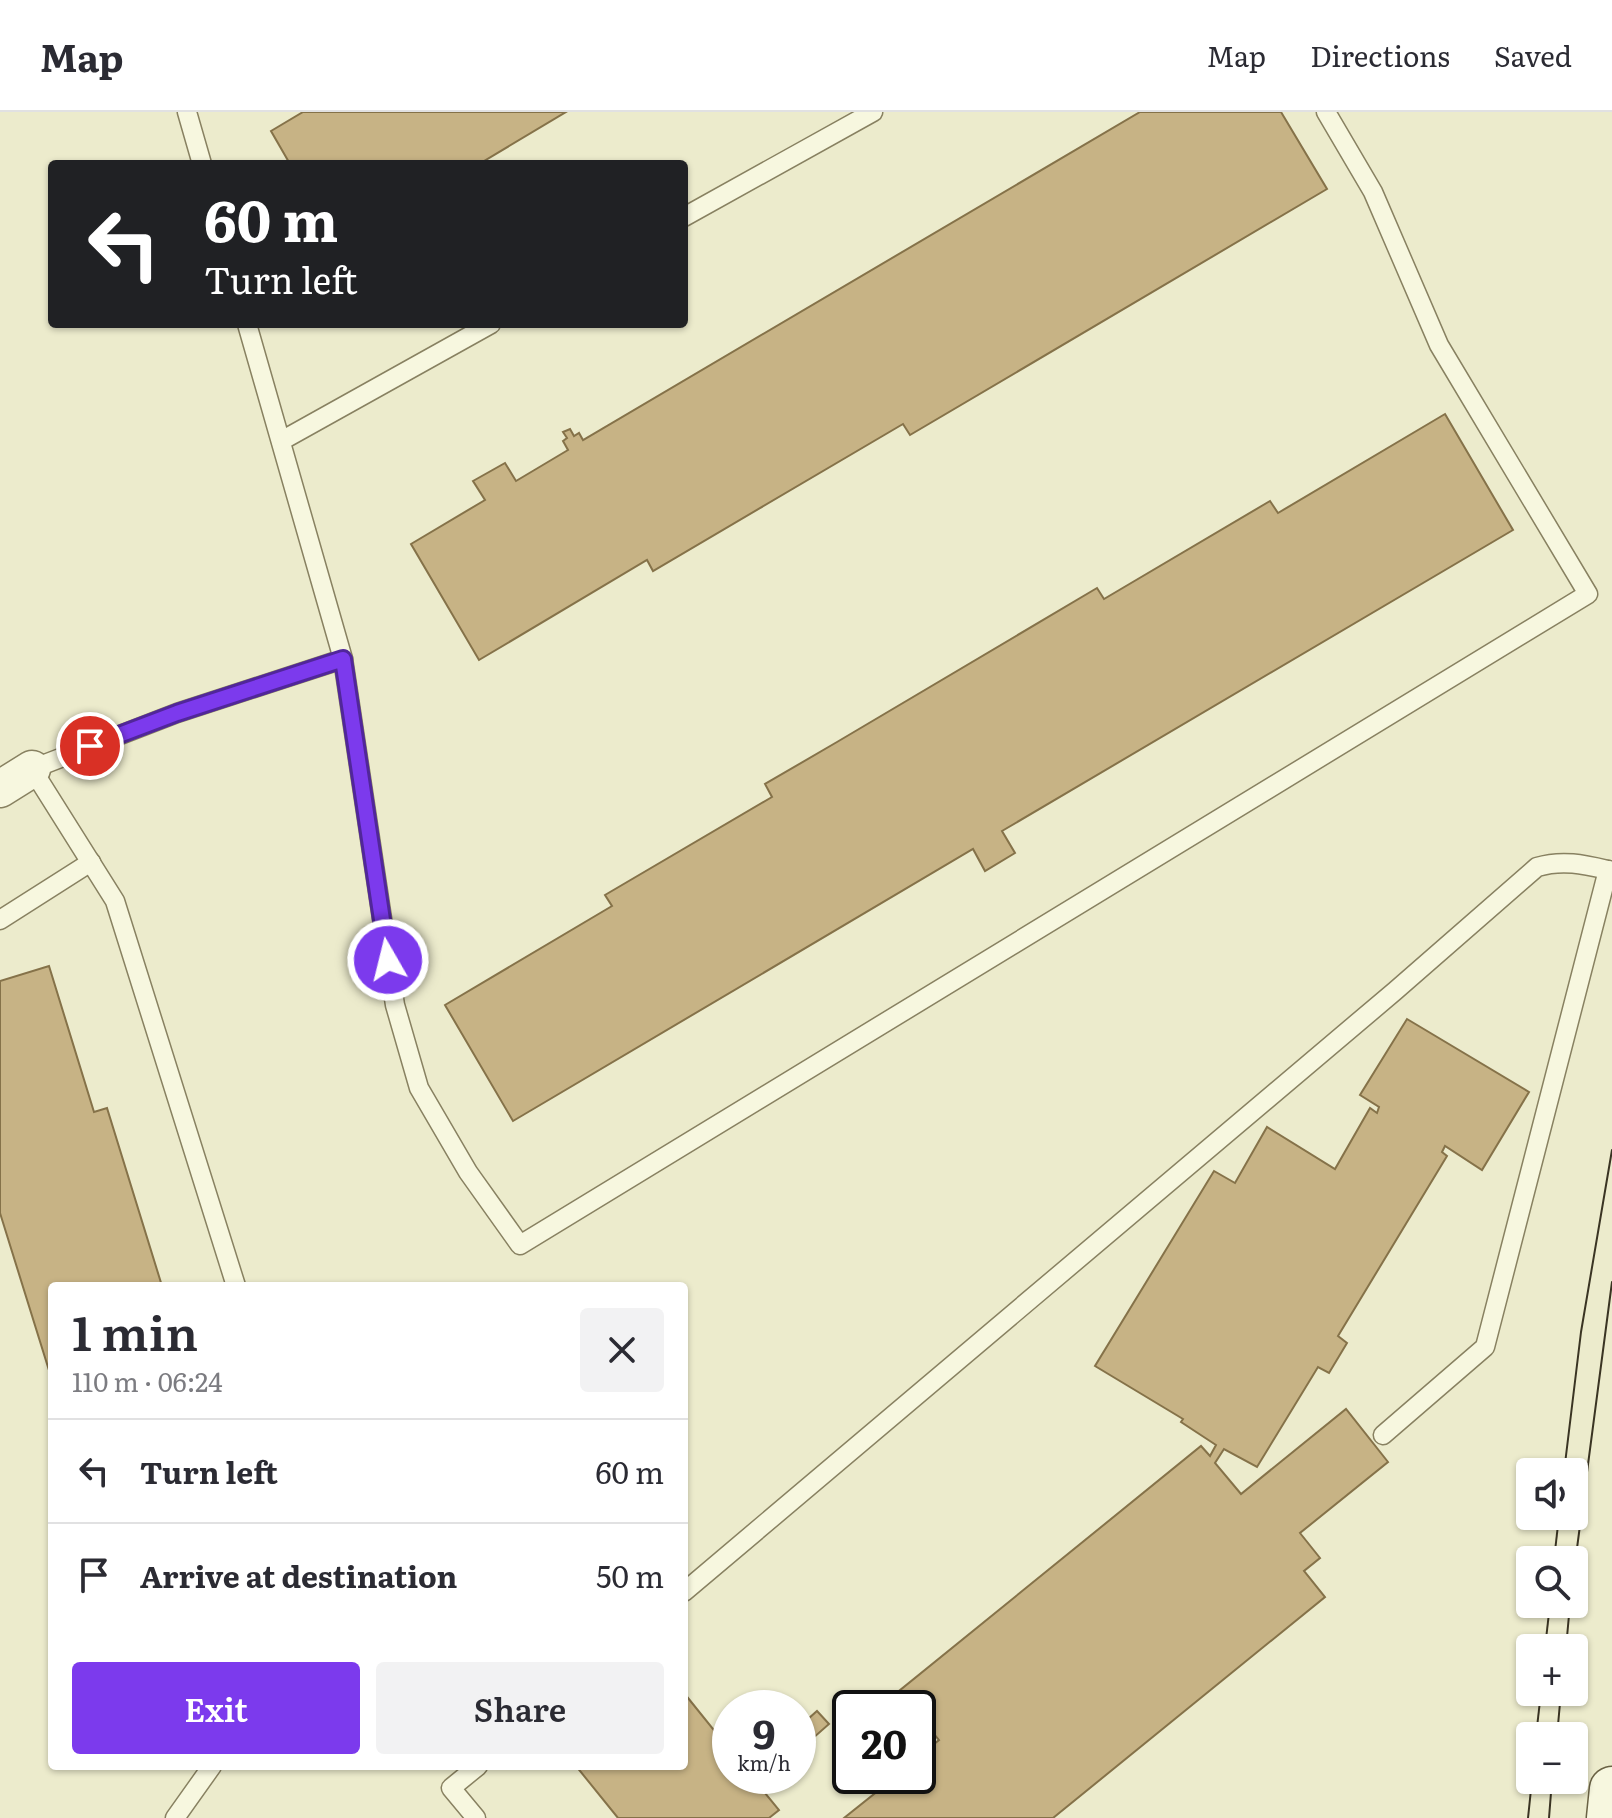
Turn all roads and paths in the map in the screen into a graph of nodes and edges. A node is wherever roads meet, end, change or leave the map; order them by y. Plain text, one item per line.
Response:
1 (187, 112) edge
2 (873, 112) edge
3 (1326, 112) edge
4 (201, 160) edge
5 (688, 215) edge
6 (248, 328) edge
7 (484, 328) edge
8 (281, 441) junction
9 (343, 659) junction
10 (32, 769) junction
11 (0, 789) edge
12 (91, 862) junction
13 (1610, 871) edge
14 (0, 920) edge
15 (235, 1282) edge
16 (1383, 1435) dead end
17 (688, 1589) edge
18 (209, 1770) edge
19 (473, 1770) edge
20 (1612, 1789) edge
21 (175, 1818) edge
22 (476, 1818) edge
23 (1609, 1818) edge

1 - 4 lane
2 - 5 lane
3 - 9 lane
6 - 8 lane
7 - 8 lane
8 - 9 lane
9 - 10 lane
10 - 11 street
10 - 12 lane
12 - 14 lane
12 - 15 lane
13 - 16 lane
13 - 17 lane
18 - 21 lane
19 - 22 lane
20 - 23 main road

